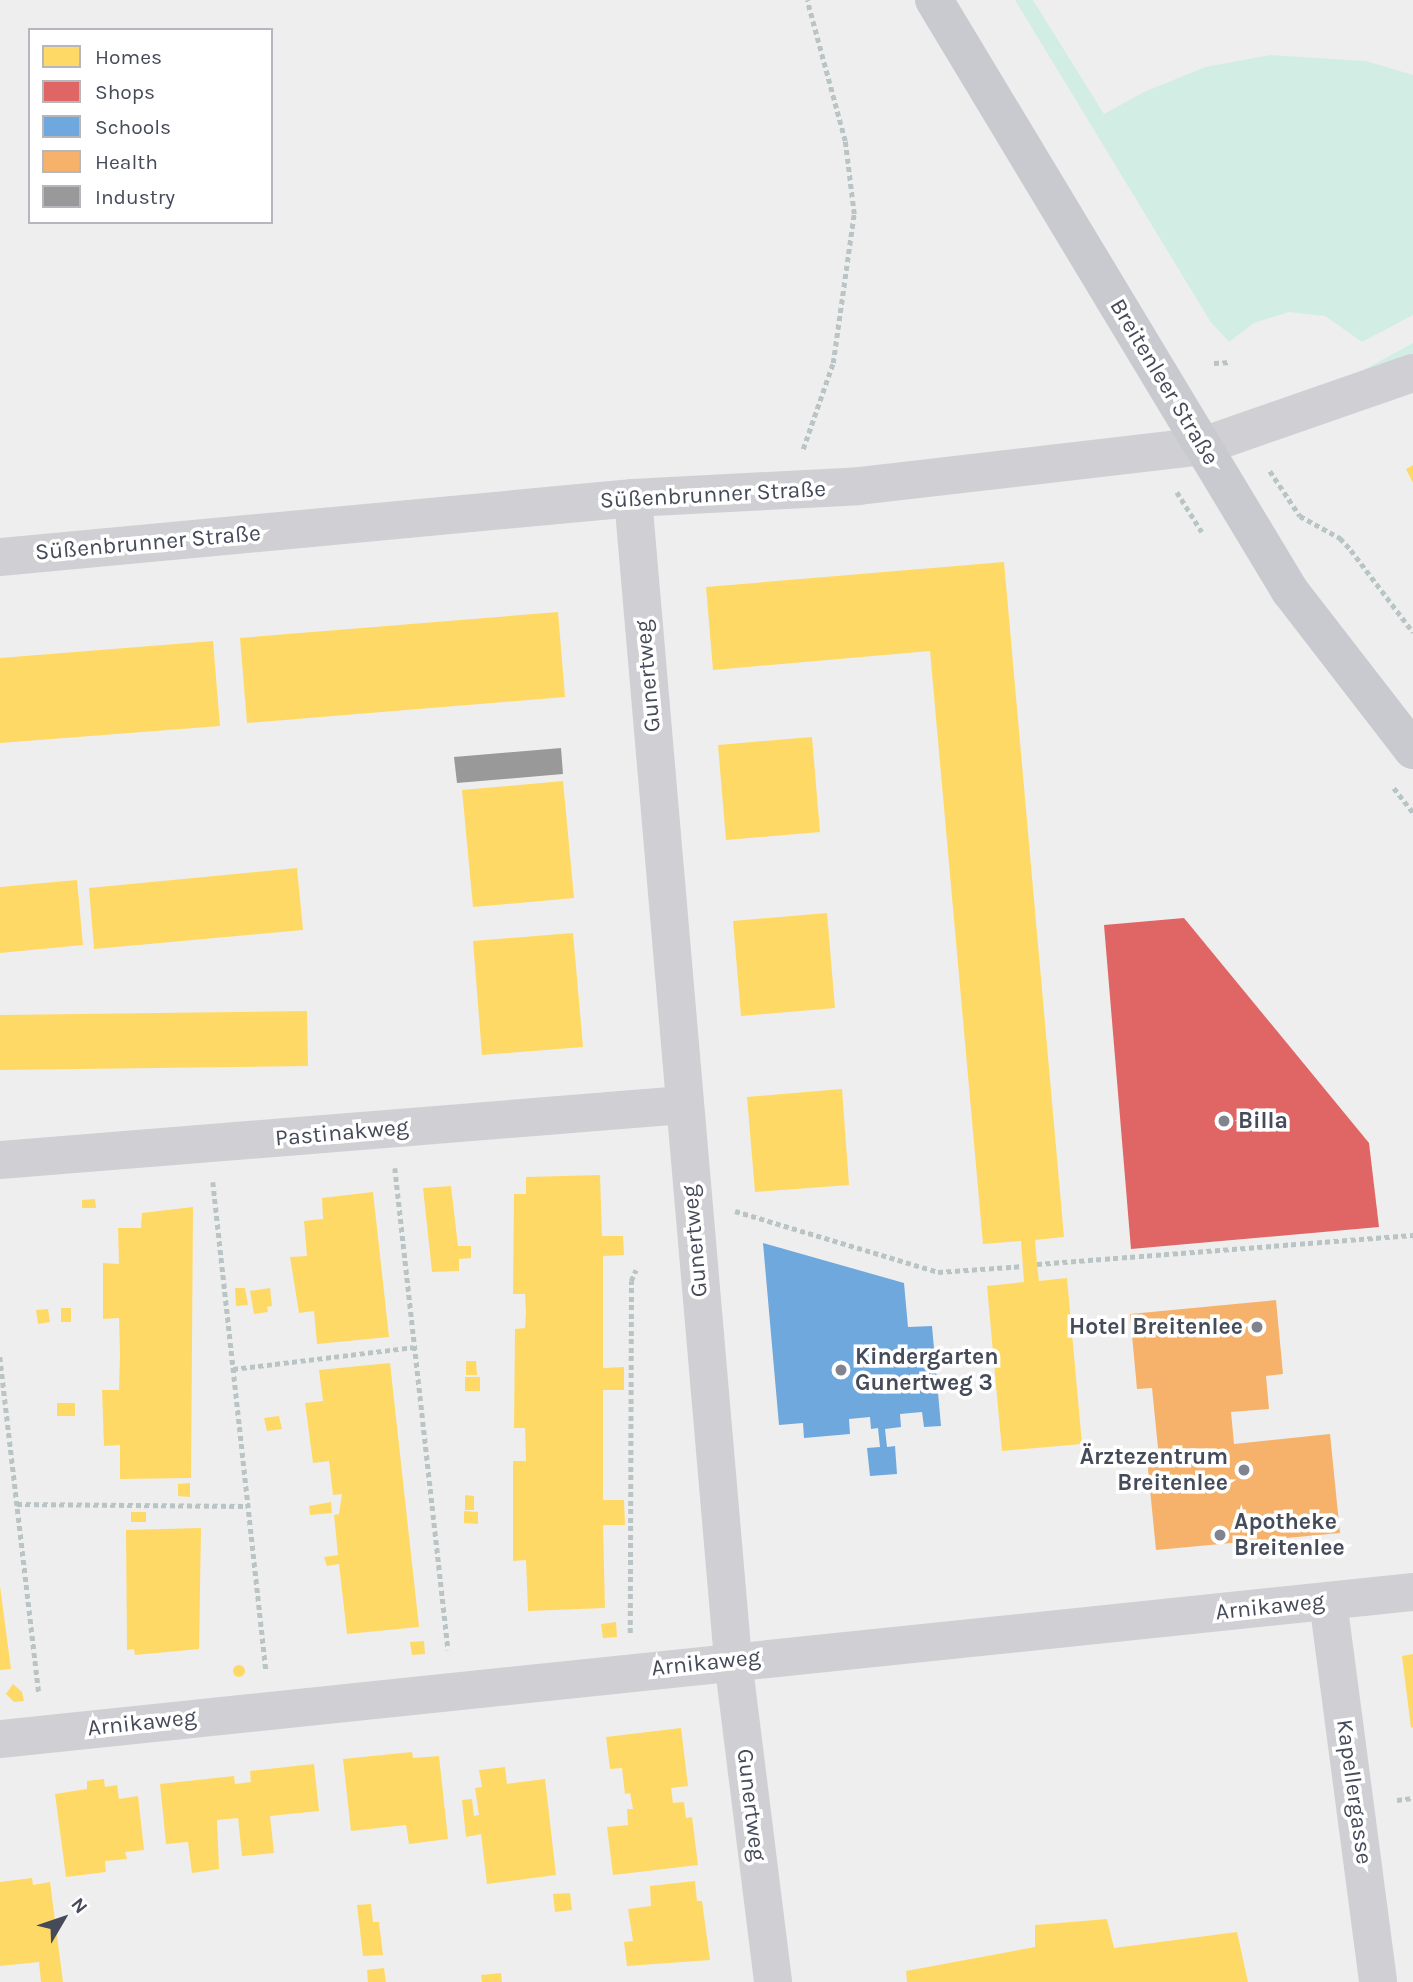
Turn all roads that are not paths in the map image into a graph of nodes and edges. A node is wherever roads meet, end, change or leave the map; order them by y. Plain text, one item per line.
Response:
1 (934, 0) edge
2 (1413, 373) edge
3 (1203, 446) junction
4 (633, 498) junction
5 (0, 557) edge
6 (1413, 750) edge
7 (683, 1105) junction
8 (0, 1160) edge
9 (1413, 1592) edge
10 (1328, 1601) junction
11 (733, 1660) junction
12 (0, 1739) edge
13 (773, 1982) edge
14 (1378, 1982) edge

1 - 3 main road, Breitenleer Straße
2 - 3 street, Süßenbrunner Straße
3 - 4 street, Süßenbrunner Straße
3 - 6 main road, Breitenleer Straße
4 - 5 street, Süßenbrunner Straße
4 - 7 street, Gunertweg
7 - 8 street, Pastinakweg
7 - 11 street, Gunertweg
9 - 10 street, Arnikaweg
10 - 11 street, Arnikaweg
10 - 14 street, Kapellergasse
11 - 12 street, Arnikaweg
11 - 13 street, Gunertweg

